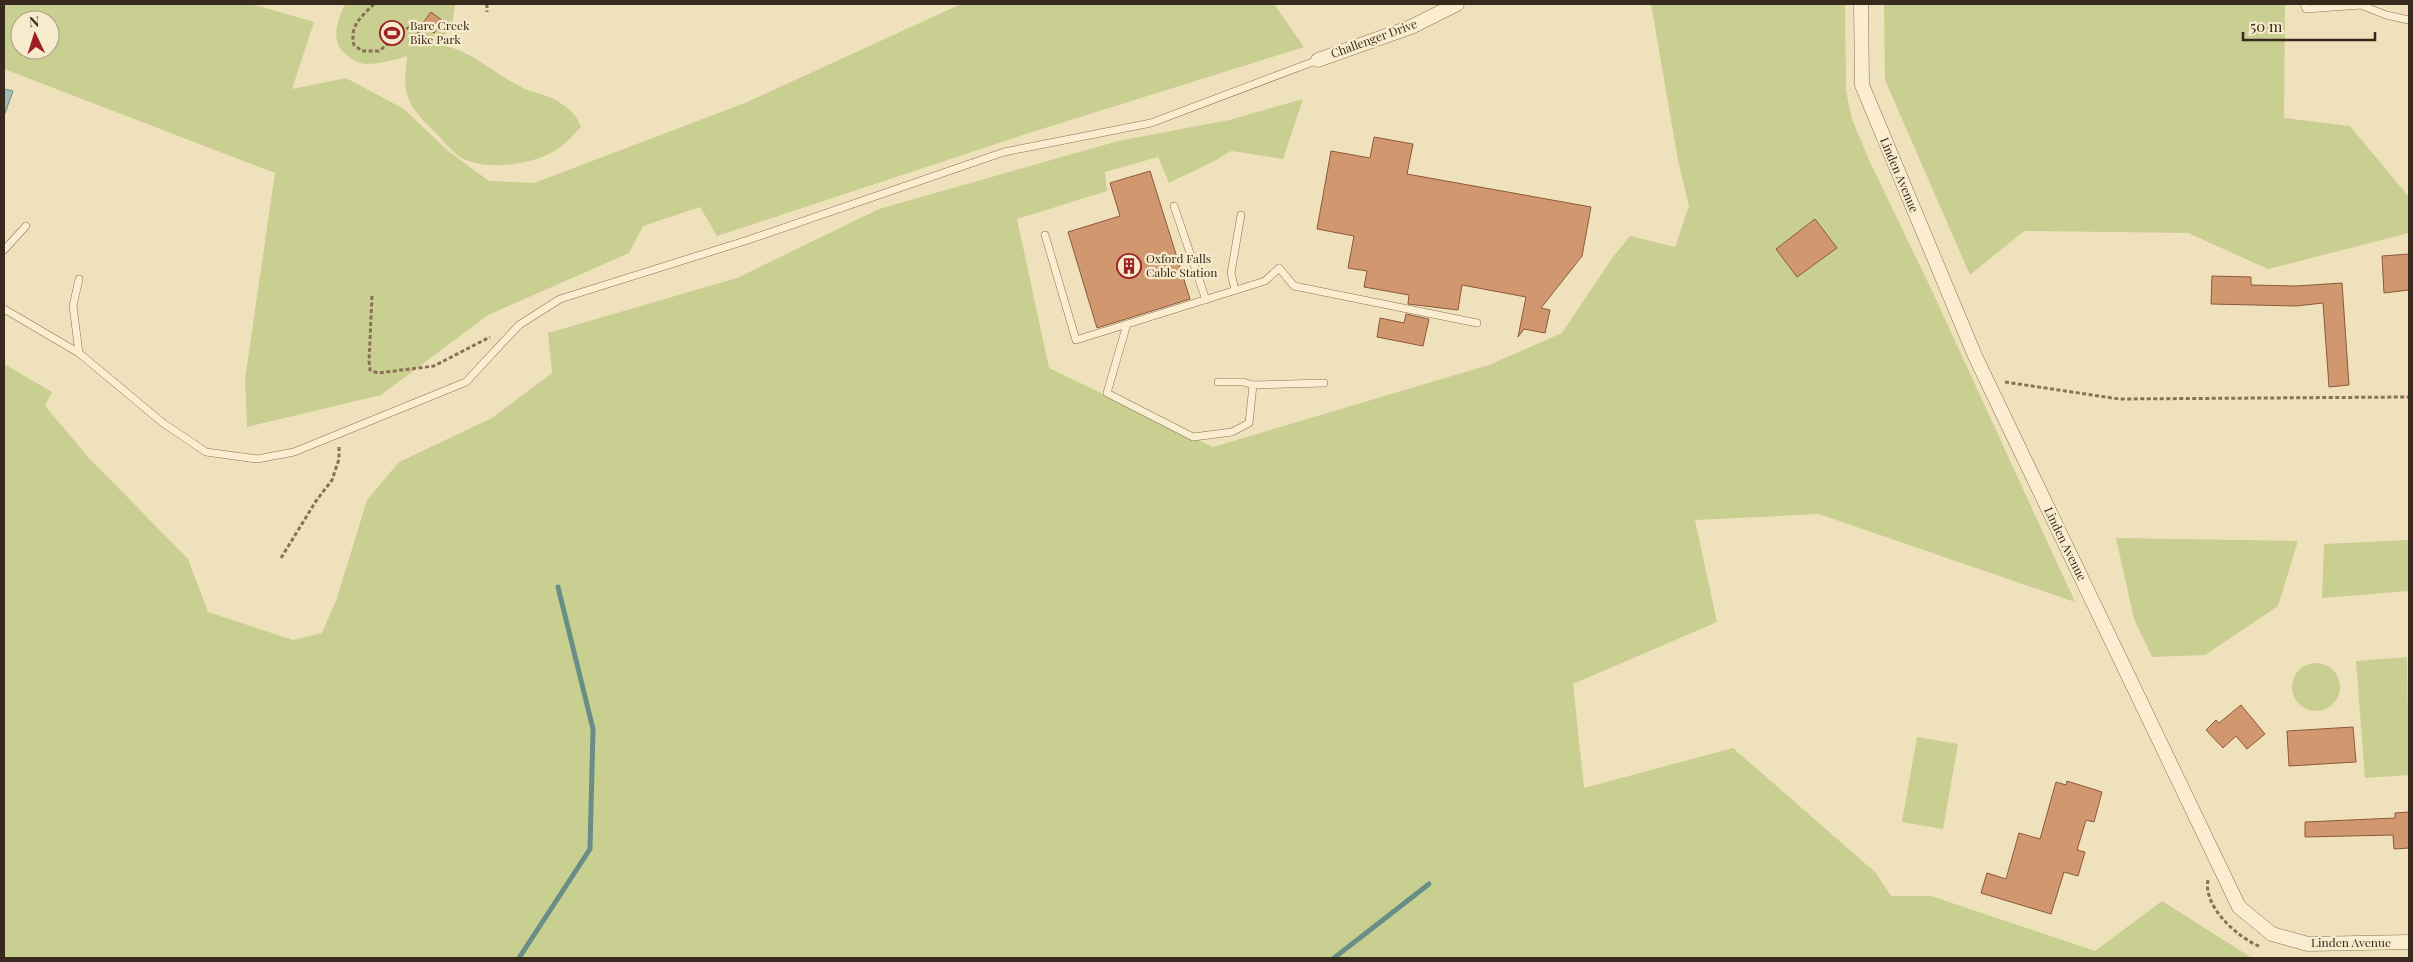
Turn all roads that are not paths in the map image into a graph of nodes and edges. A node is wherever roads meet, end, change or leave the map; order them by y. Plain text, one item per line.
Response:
1 (1457, 4) edge
2 (1861, 4) edge
3 (2304, 4) edge
4 (2409, 20) edge
5 (1318, 60) joint
6 (1174, 206) dead end
7 (1241, 215) dead end
8 (26, 226) dead end
9 (1045, 235) dead end
10 (4, 250) edge
11 (79, 279) dead end
12 (1235, 290) junction
13 (1206, 300) junction
14 (4, 310) edge
15 (1477, 323) dead end
16 (1127, 324) junction
17 (79, 353) junction
18 (1218, 382) dead end
19 (1324, 383) dead end
20 (1253, 385) junction
21 (2409, 942) edge

1 - 5 street, Challenger Drive
2 - 21 street, Linden Avenue
3 - 4 lane
5 - 17 lane
6 - 13 lane
7 - 12 lane
8 - 10 lane
9 - 16 lane
11 - 17 lane
12 - 13 lane
12 - 15 lane
13 - 16 lane
14 - 17 lane
16 - 20 lane
18 - 20 lane
19 - 20 lane

